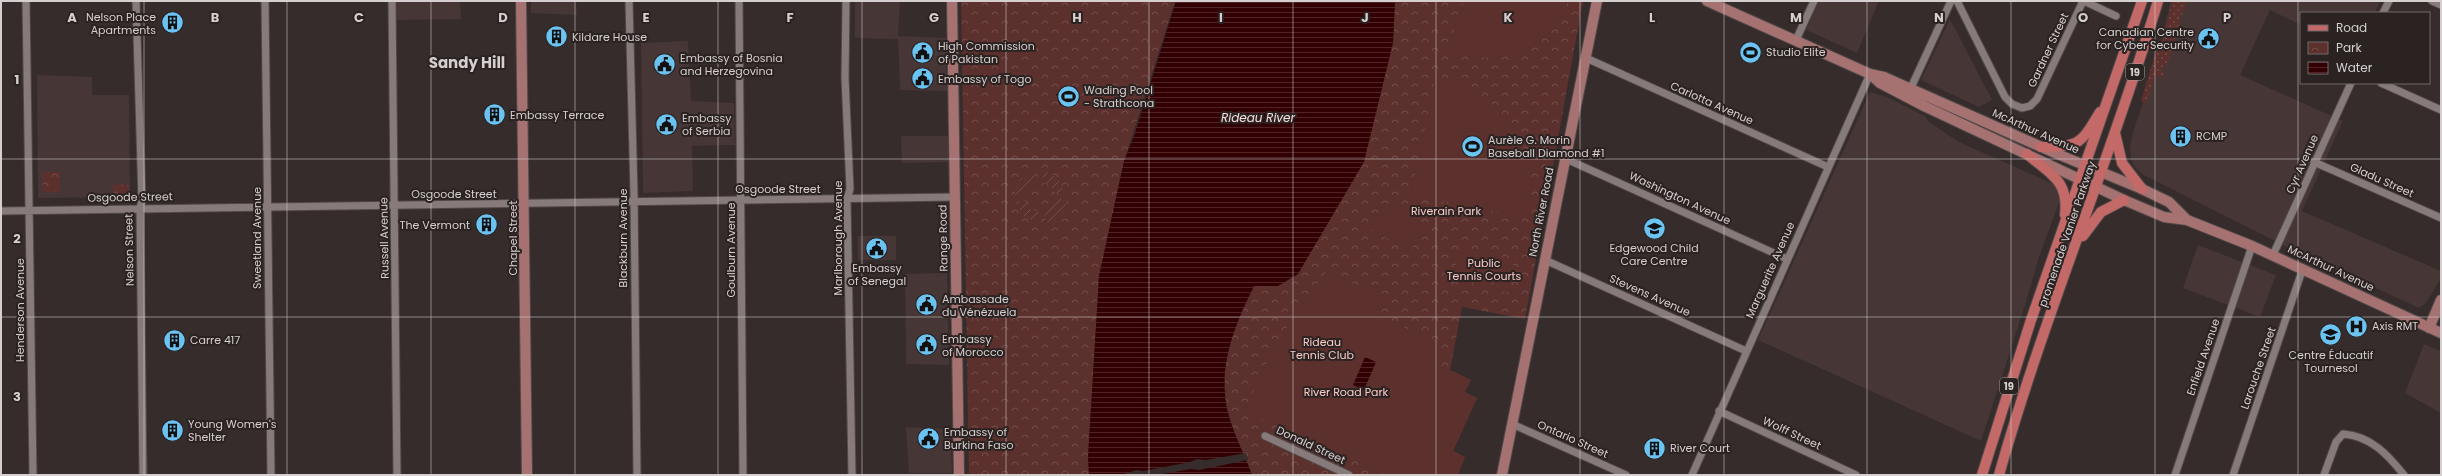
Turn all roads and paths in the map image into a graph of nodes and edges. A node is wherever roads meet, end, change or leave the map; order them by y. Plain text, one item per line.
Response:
1 (26, 1) edge
2 (136, 1) edge
3 (265, 1) edge
4 (392, 1) edge
5 (521, 1) edge
6 (629, 1) edge
7 (739, 1) edge
8 (846, 1) edge
9 (952, 1) edge
10 (1597, 1) edge
11 (1707, 1) edge
12 (1814, 1) edge
13 (1951, 1) edge
14 (1957, 1) edge
15 (2084, 1) edge
16 (2142, 1) edge
17 (2158, 1) edge
18 (2389, 1) edge
19 (2432, 1) edge
20 (2441, 5) edge
21 (2384, 12) edge
22 (2116, 16) dead end
23 (1796, 40) junction
24 (1586, 58) junction
25 (1870, 74) junction
26 (2351, 84) edge
27 (2383, 84) edge
28 (2113, 89) junction
29 (1908, 93) junction
30 (2441, 110) edge
31 (2115, 134) junction
32 (2041, 147) junction
33 (2027, 154) junction
34 (1564, 158) junction
35 (2314, 162) junction
36 (2086, 166) junction
37 (1828, 167) junction
38 (2101, 172) junction
39 (2082, 180) junction
40 (2096, 186) junction
41 (2142, 189) junction
42 (955, 197) junction
43 (847, 200) junction
44 (2124, 200) junction
45 (634, 201) junction
46 (741, 201) junction
47 (524, 204) junction
48 (394, 205) junction
49 (268, 207) junction
50 (140, 208) junction
51 (30, 210) junction
52 (1, 211) edge
53 (2441, 218) edge
54 (2187, 220) junction
55 (2063, 235) junction
56 (2076, 246) junction
57 (2252, 246) junction
58 (2273, 255) junction
59 (1787, 259) junction
60 (1545, 260) junction
61 (2303, 268) junction
62 (2441, 300) edge
63 (2429, 328) junction
64 (2441, 333) edge
65 (1746, 351) junction
66 (1719, 412) junction
67 (1512, 424) junction
68 (1265, 436) dead end
69 (33, 475) edge
70 (143, 475) edge
71 (271, 475) edge
72 (397, 475) edge
73 (527, 475) edge
74 (637, 475) edge
75 (743, 475) edge
76 (852, 475) edge
77 (959, 475) edge
78 (1349, 475) edge
79 (1502, 475) edge
80 (1626, 475) edge
81 (1692, 475) edge
82 (1856, 475) edge
83 (1982, 475) edge
84 (2000, 475) edge
85 (2175, 475) edge
86 (2233, 475) edge
87 (2324, 475) edge
88 (2404, 475) edge

1 - 51 street, Henderson Avenue
2 - 50 street, Nelson Street
3 - 49 street, Sweetland Avenue
4 - 48 street, Russell Avenue
5 - 47 street, Chapel Street
6 - 45 street, Blackburn Avenue
7 - 46 street, Goulburn Avenue
8 - 43 street, Marlborough Avenue
9 - 42 street, Range Road
10 - 24 street, North River Road
11 - 23 street, McArthur Avenue
12 - 23 street
13 - 29 street
14 - 15 street, Gardner Street
15 - 22 street
16 - 28 main road, 19
17 - 31 main road, promenade Vanier Parkway / 19
18 - 21 street
19 - 20 street
23 - 25 street, McArthur Avenue
24 - 34 street, North River Road
24 - 37 street, Carlotta Avenue
25 - 29 street, McArthur Avenue
25 - 37 street, Marguerite Avenue
26 - 35 street, Cyr Avenue
27 - 30 street
28 - 32 main road
28 - 36 main road, 19
29 - 32 street, McArthur Avenue
29 - 33 street, McArthur Avenue
31 - 38 main road, promenade Vanier Parkway / 19
31 - 41 main road
32 - 36 street, McArthur Avenue
33 - 39 street, McArthur Avenue
33 - 55 main road
34 - 59 street, Washington Avenue
34 - 60 street, North River Road
35 - 53 street, Gladu Street
35 - 58 street, Cyr Avenue
36 - 38 street, McArthur Avenue
36 - 39 main road, 19
37 - 59 street, Marguerite Avenue
38 - 40 main road, promenade Vanier Parkway / 19
38 - 41 street, McArthur Avenue
39 - 40 street, McArthur Avenue
39 - 55 main road, 19
40 - 44 street, McArthur Avenue
40 - 56 main road, promenade Vanier Parkway / 19
41 - 54 street, McArthur Avenue
42 - 43 street, Osgoode Street
42 - 77 street, Range Road
43 - 46 street, Osgoode Street
43 - 76 street, Marlborough Avenue
44 - 54 street, McArthur Avenue
44 - 56 main road
45 - 46 street, Osgoode Street
45 - 47 street, Osgoode Street
45 - 74 street, Blackburn Avenue
46 - 75 street, Goulburn Avenue
47 - 48 street, Osgoode Street
47 - 73 street, Chapel Street
48 - 49 street, Osgoode Street
48 - 72 street, Russell Avenue
49 - 50 street, Osgoode Street
49 - 71 street, Sweetland Avenue
50 - 51 street, Osgoode Street
50 - 70 street, Nelson Street
51 - 52 street, Osgoode Street
51 - 69 street, Henderson Avenue
54 - 57 street, McArthur Avenue
55 - 83 main road, 19
56 - 84 main road, promenade Vanier Parkway / 19
57 - 58 street, McArthur Avenue
57 - 85 street, Enfield Avenue
58 - 61 street, McArthur Avenue
59 - 65 street, Marguerite Avenue
60 - 65 street, Stevens Avenue
60 - 67 street, North River Road
61 - 63 street, McArthur Avenue
61 - 86 street, Larouche Street
62 - 63 street
63 - 64 street, McArthur Avenue
65 - 66 street, Marguerite Avenue
66 - 81 street, Marguerite Avenue
66 - 82 street, Wolff Street
67 - 79 street, North River Road
67 - 80 street, Ontario Street
68 - 78 street, Donald Street
87 - 88 street

